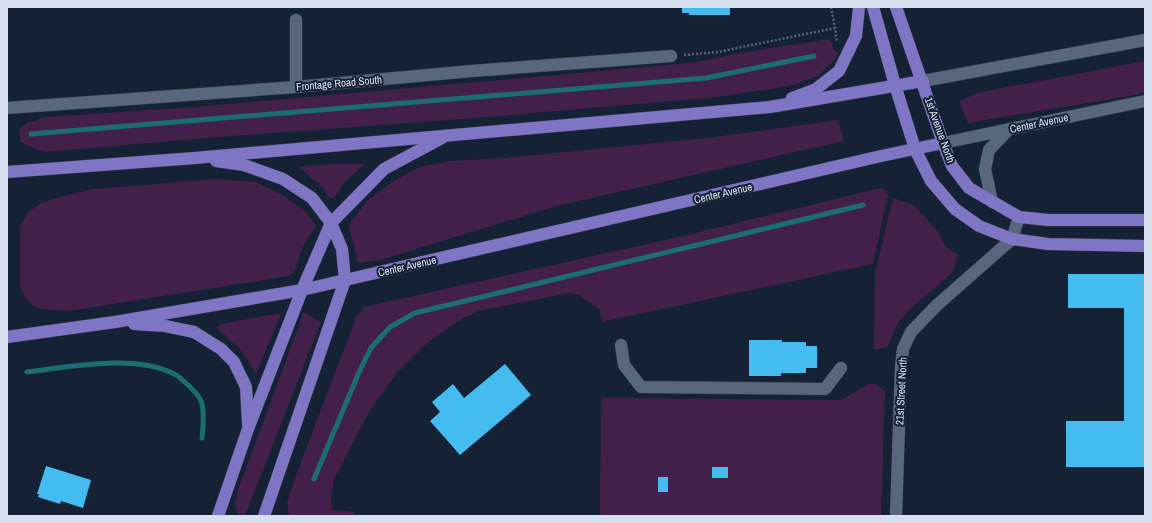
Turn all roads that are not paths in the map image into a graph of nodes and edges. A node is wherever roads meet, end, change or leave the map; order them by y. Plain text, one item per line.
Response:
1 (859, 7) edge
2 (873, 7) edge
3 (896, 7) edge
4 (296, 20) dead end
5 (1145, 40) edge
6 (671, 56) road end
7 (923, 81) junction
8 (895, 85) junction
9 (296, 87) junction
10 (1145, 101) edge
11 (770, 107) junction
12 (7, 108) edge
13 (1009, 129) junction
14 (446, 136) junction
15 (943, 143) junction
16 (915, 149) junction
17 (195, 158) junction
18 (7, 172) edge
19 (992, 202) junction
20 (1019, 217) junction
21 (1145, 220) edge
22 (331, 223) junction
23 (1012, 239) junction
24 (1145, 246) edge
25 (344, 280) junction
26 (302, 290) junction
27 (115, 322) junction
28 (7, 337) edge
29 (621, 345) dead end
30 (841, 368) dead end
31 (248, 429) junction
32 (218, 516) edge
33 (264, 516) edge
34 (896, 516) edge

1 - 11 main road
2 - 8 main road
3 - 7 main road, 1st Avenue North
4 - 9 street
5 - 7 street
6 - 9 street, Frontage Road South
7 - 8 main road
7 - 15 main road, 1st Avenue North
8 - 11 main road
8 - 16 main road
9 - 12 street, Frontage Road South
10 - 13 street, Center Avenue
11 - 14 main road
13 - 15 street, Center Avenue
13 - 19 street
14 - 17 main road
14 - 22 main road
15 - 16 main road, Center Avenue
15 - 19 main road, 1st Avenue North
16 - 23 main road
16 - 25 main road, Center Avenue
17 - 18 main road
17 - 22 main road
19 - 20 main road, 1st Avenue North
20 - 21 main road, 1st Avenue North
20 - 23 street
22 - 25 main road
22 - 26 main road
23 - 24 main road
23 - 34 street, 21st Street North
25 - 26 main road, Center Avenue
25 - 33 main road
26 - 27 main road, Center Avenue
26 - 31 main road
27 - 28 main road
27 - 31 main road
29 - 30 street
31 - 32 main road

